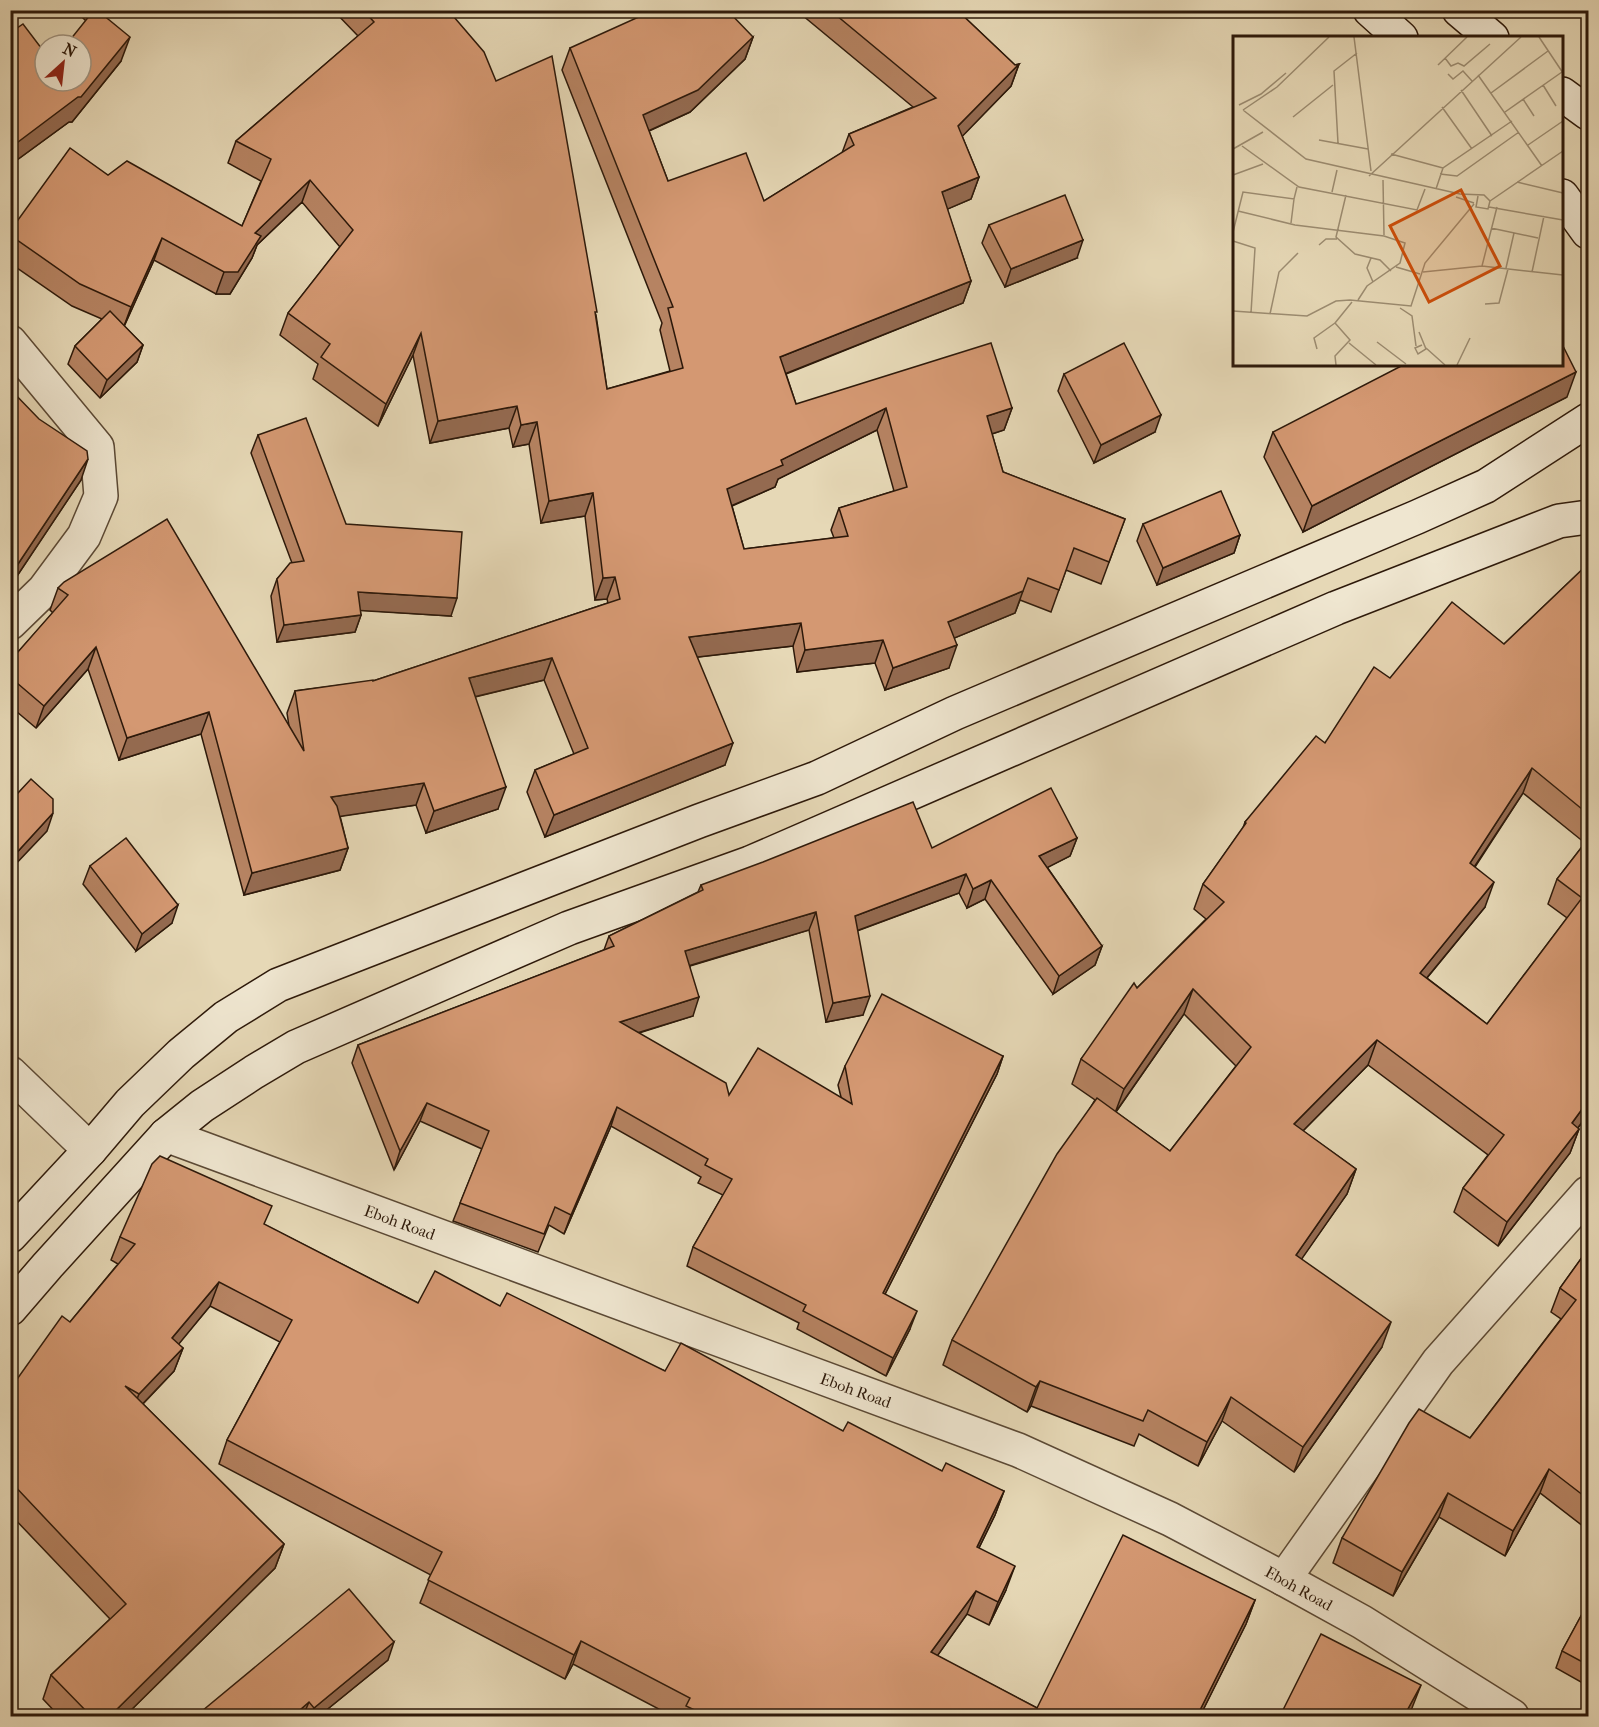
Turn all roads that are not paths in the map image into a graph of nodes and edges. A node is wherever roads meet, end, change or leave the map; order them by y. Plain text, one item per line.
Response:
1 (1370, 10) edge
2 (1459, 10) edge
3 (1399, 36) edge
4 (1490, 36) edge
5 (1563, 94) edge
6 (1588, 113) edge
7 (1563, 197) edge
8 (1588, 232) edge
9 (10, 342) edge
10 (1588, 420) edge
11 (1588, 517) edge
12 (10, 623) edge
13 (10, 1073) edge
14 (166, 1136) junction
15 (90, 1150) junction
16 (1588, 1193) edge
17 (10, 1236) edge
18 (10, 1309) edge
19 (1284, 1579) junction
20 (1512, 1716) edge

1 - 3 main road
2 - 4 main road
5 - 6 main road
7 - 8 main road
9 - 12 main road
10 - 15 main road
11 - 14 main road
13 - 15 main road
14 - 18 main road
14 - 19 main road, Eboh Road
15 - 17 main road
16 - 19 main road
19 - 20 main road, Eboh Road

